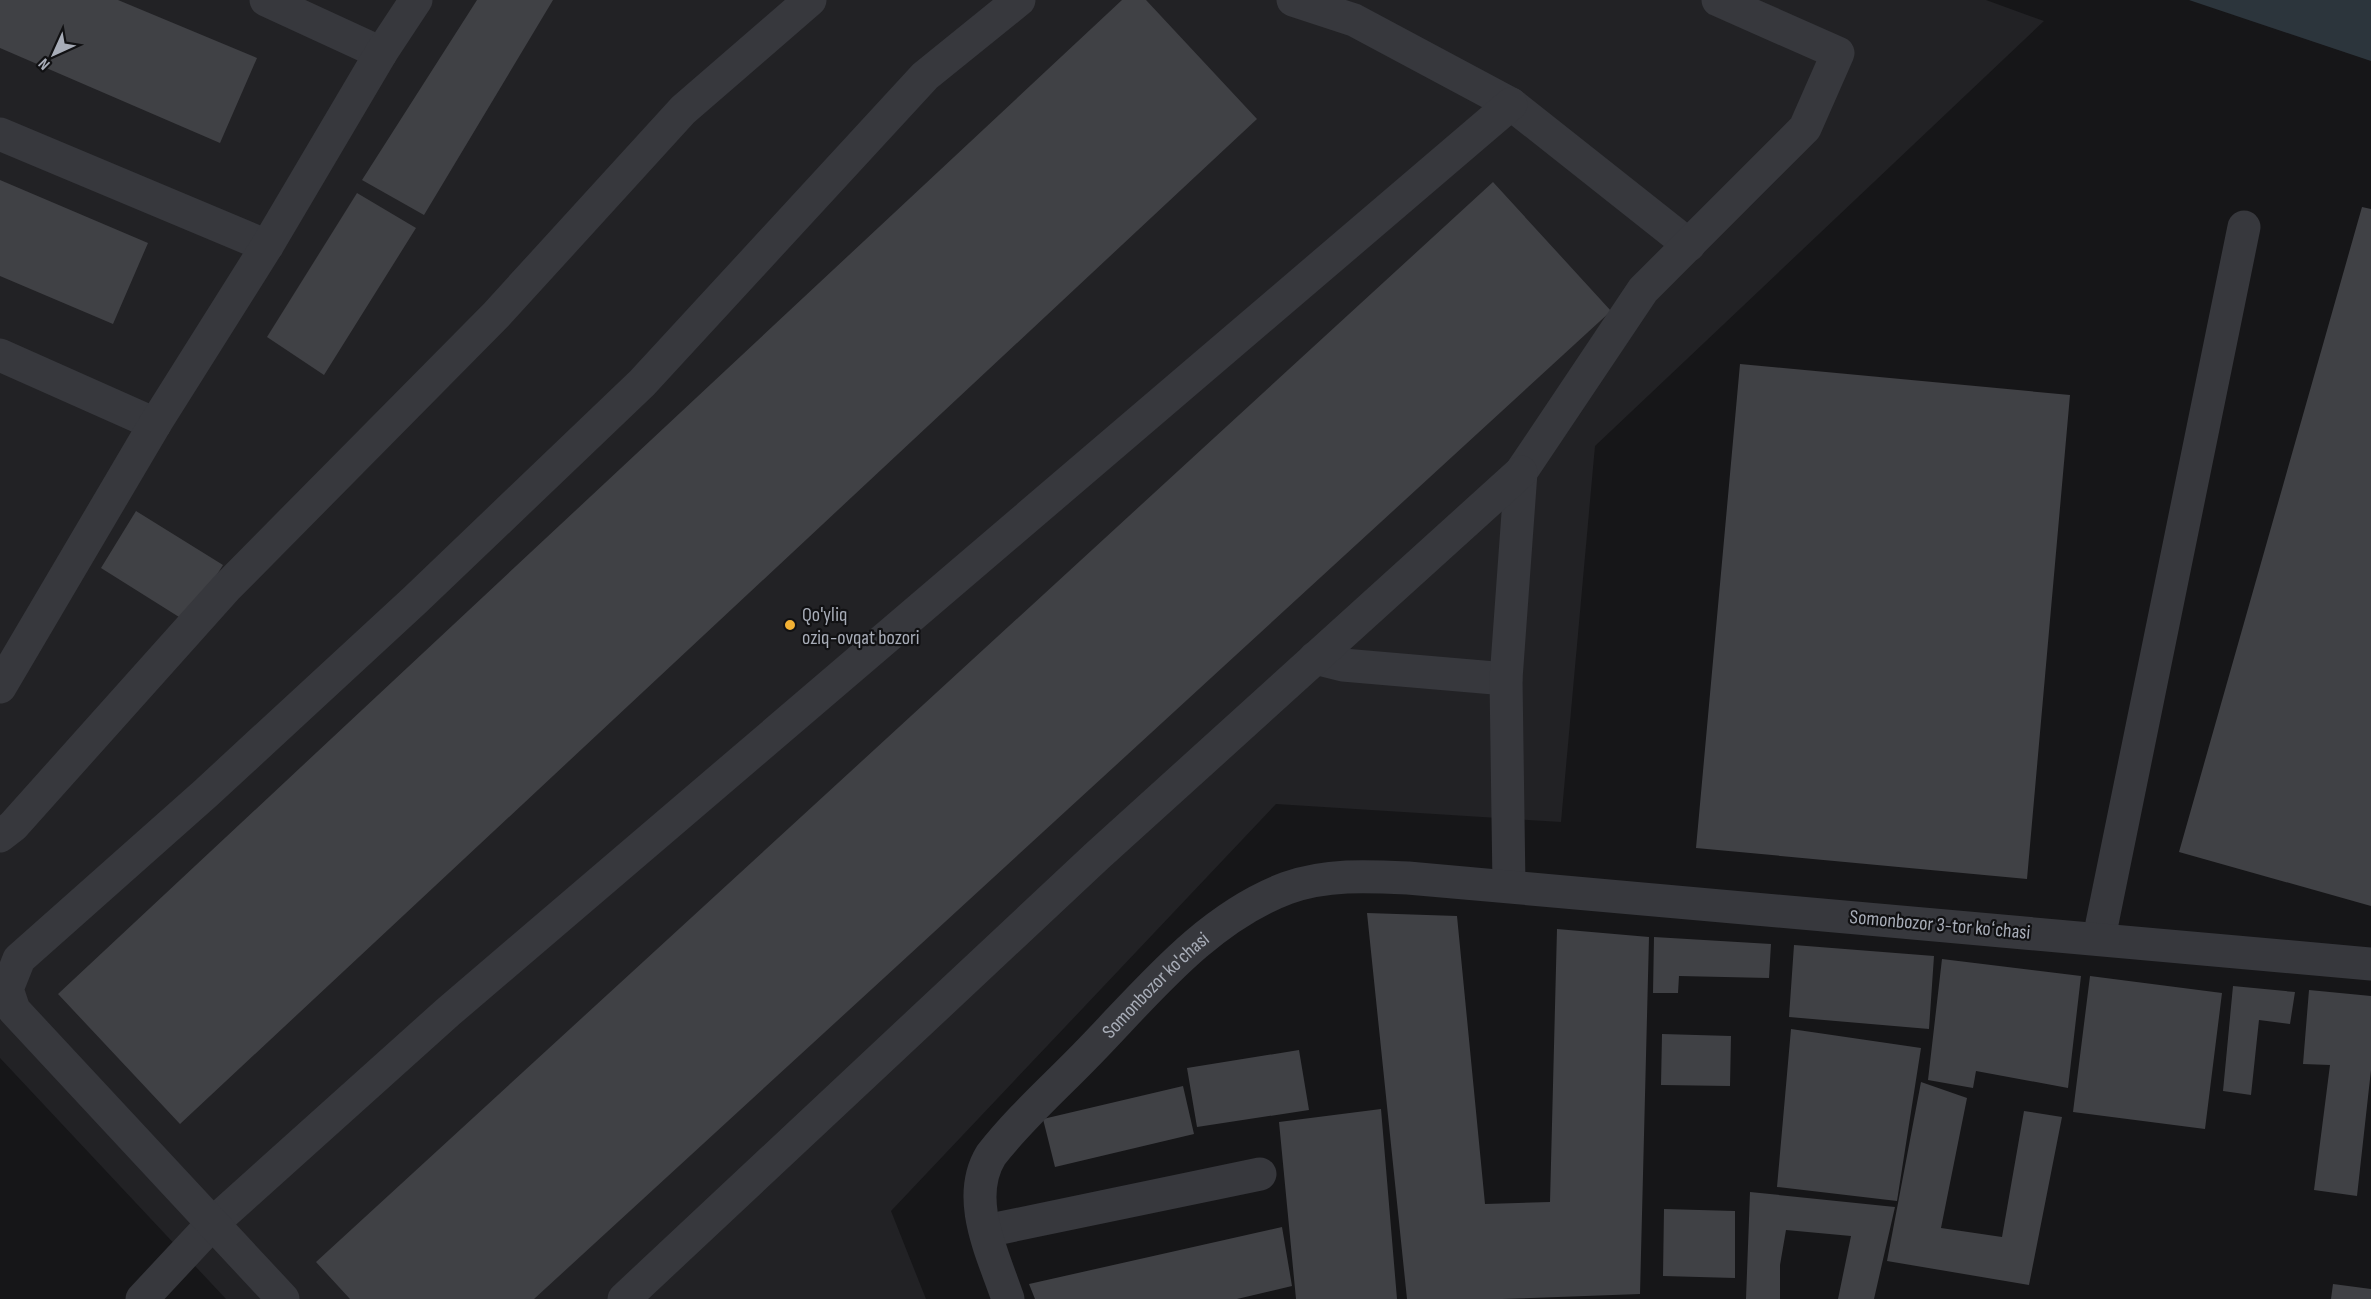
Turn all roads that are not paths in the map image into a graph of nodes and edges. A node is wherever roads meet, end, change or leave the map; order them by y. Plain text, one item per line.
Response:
1 (266, 0) edge
2 (416, 0) edge
3 (810, 0) edge
4 (1019, 0) edge
5 (1293, 0) edge
6 (1718, 0) edge
7 (381, 53) junction
8 (1511, 104) junction
9 (0, 134) edge
10 (2244, 227) dead end
11 (1689, 245) junction
12 (267, 246) junction
13 (0, 355) edge
14 (155, 424) junction
15 (1521, 472) junction
16 (1315, 658) junction
17 (1506, 680) junction
18 (0, 687) edge
19 (0, 836) edge
20 (1509, 886) junction
21 (2099, 938) junction
22 (2371, 964) edge
23 (1260, 1174) dead end
24 (212, 1224) junction
25 (986, 1231) junction
26 (141, 1299) edge
27 (283, 1299) edge
28 (624, 1299) edge
29 (1008, 1299) edge

1 - 7 street
2 - 7 street
3 - 19 street
4 - 24 street
5 - 8 street
6 - 11 street
7 - 12 street
8 - 11 street
8 - 24 street
9 - 12 street
10 - 21 street
11 - 15 street
12 - 14 street
13 - 14 street
14 - 18 street
15 - 16 street
15 - 17 street
16 - 17 street
16 - 28 street
17 - 20 street
20 - 21 street, Somonbozor 3-tor koʻchasi
20 - 25 street, Somonbozor ko'chasi
21 - 22 street, Somonbozor 3-tor koʻchasi
23 - 25 street
24 - 26 street
24 - 27 street
25 - 29 street, Somonbozor ko'chasi

